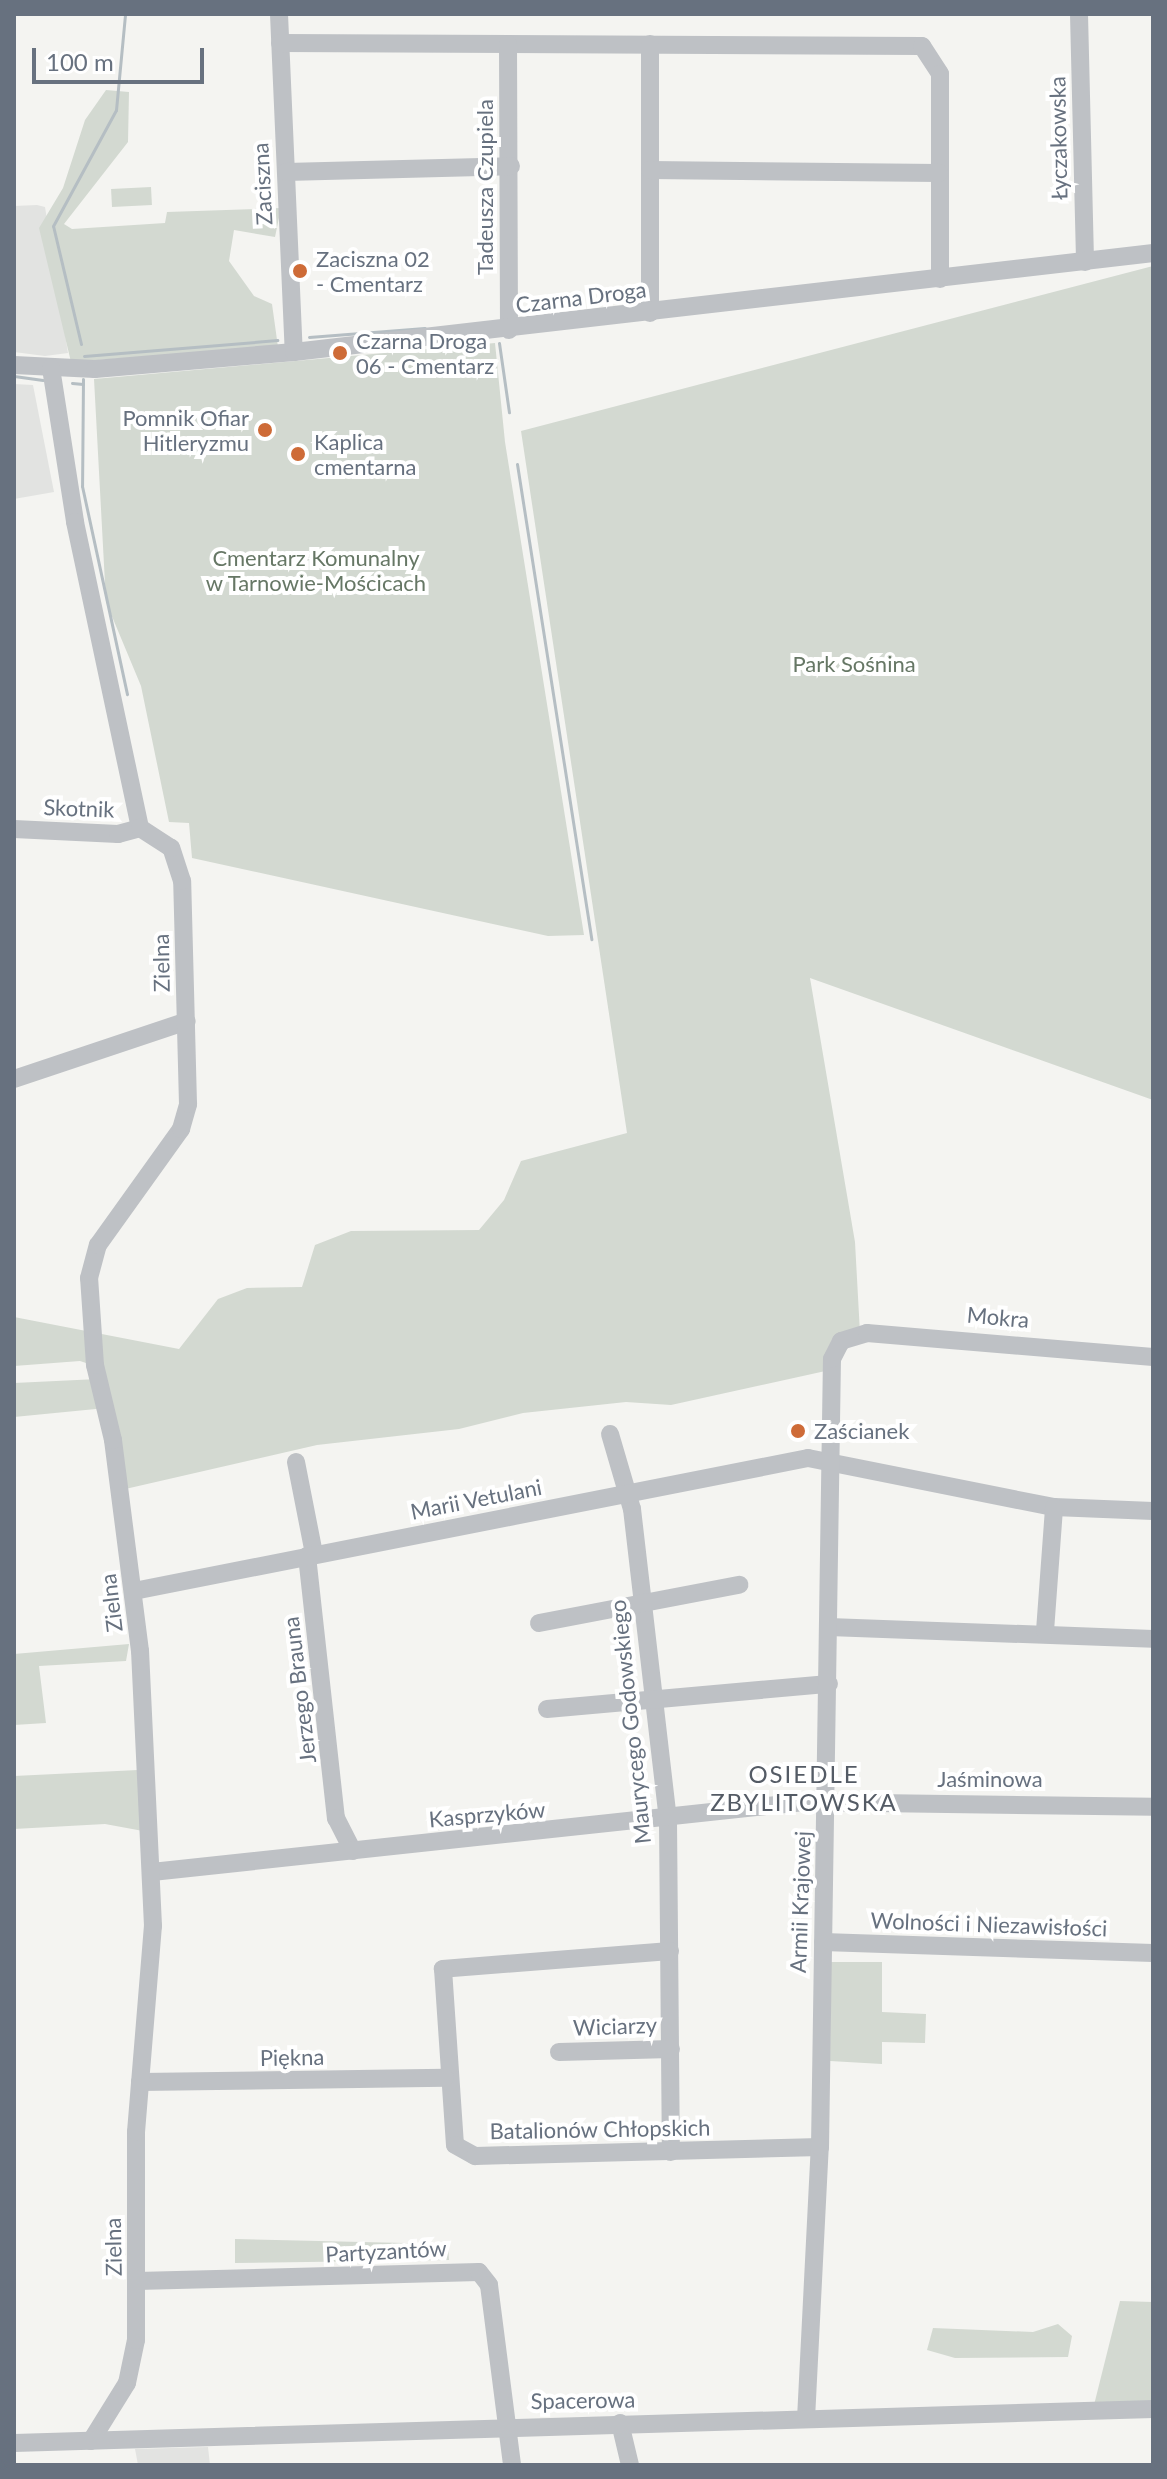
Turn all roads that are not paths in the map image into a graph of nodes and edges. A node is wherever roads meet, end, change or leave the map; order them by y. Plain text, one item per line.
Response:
1 (279, 14) edge
2 (1079, 14) edge
3 (280, 43) junction
4 (508, 44) junction
5 (650, 44) junction
6 (511, 166) junction
7 (650, 170) junction
8 (286, 172) junction
9 (939, 173) junction
10 (1153, 253) edge
11 (1085, 262) junction
12 (940, 279) junction
13 (650, 313) junction
14 (509, 330) junction
15 (294, 352) junction
16 (14, 365) edge
17 (51, 368) junction
18 (140, 828) junction
19 (14, 829) edge
20 (187, 1021) junction
21 (14, 1079) edge
22 (841, 1341) joint
23 (1153, 1357) edge
24 (610, 1434) dead end
25 (828, 1459) junction
26 (296, 1462) dead end
27 (626, 1494) junction
28 (1054, 1507) junction
29 (1153, 1511) edge
30 (311, 1555) junction
31 (739, 1585) dead end
32 (134, 1591) junction
33 (642, 1605) junction
34 (539, 1623) dead end
35 (829, 1627) junction
36 (1045, 1631) junction
37 (1153, 1639) edge
38 (829, 1684) junction
39 (653, 1698) junction
40 (547, 1709) dead end
41 (827, 1801) junction
42 (1153, 1807) edge
43 (336, 1818) junction
44 (668, 1821) junction
45 (353, 1851) junction
46 (306, 1856) junction
47 (152, 1872) junction
48 (823, 1942) junction
49 (670, 1951) junction
50 (1153, 1953) edge
51 (671, 2049) junction
52 (559, 2052) dead end
53 (445, 2078) junction
54 (140, 2082) junction
55 (820, 2147) junction
56 (671, 2152) junction
57 (137, 2281) junction
58 (1153, 2409) edge
59 (108, 2418) junction
60 (806, 2419) junction
61 (620, 2423) junction
62 (502, 2426) junction
63 (113, 2440) junction
64 (91, 2441) junction
65 (14, 2443) edge
66 (512, 2465) edge
67 (630, 2465) edge

1 - 3 street, Zaciszna
2 - 11 street, Łyczakowska
3 - 4 street
3 - 8 street, Zaciszna
4 - 5 street
4 - 6 street, Tadeusza Czupiela
5 - 7 street
5 - 9 street
6 - 8 street
6 - 14 street, Tadeusza Czupiela
7 - 9 street
7 - 13 street
8 - 15 street, Zaciszna
9 - 12 street
10 - 11 street, Czarna Droga
11 - 12 street, Czarna Droga
12 - 13 street, Czarna Droga
13 - 14 street, Czarna Droga
14 - 15 street, Czarna Droga
15 - 17 street, Czarna Droga
16 - 17 street, Czarna Droga
17 - 18 street
18 - 19 street, Skotnik
18 - 20 street, Zielna
20 - 21 street
20 - 32 street, Zielna
22 - 23 street, Mokra
22 - 25 street, Armii Krajowej
24 - 27 street, Maurycego Godowskiego
25 - 27 street, Marii Vetulani
25 - 28 street
25 - 35 street, Armii Krajowej
26 - 30 street, Jerzego Brauna
27 - 30 street, Marii Vetulani
27 - 33 street, Maurycego Godowskiego
28 - 29 street
28 - 36 street
30 - 32 street, Marii Vetulani
30 - 43 street, Jerzego Brauna
31 - 33 street
32 - 47 street, Zielna
33 - 34 street
33 - 39 street, Maurycego Godowskiego
35 - 36 street
35 - 38 street, Armii Krajowej
36 - 37 street
38 - 39 street
38 - 41 street, Armii Krajowej
39 - 40 street
39 - 44 street, Maurycego Godowskiego
41 - 42 street, Jaśminowa
41 - 44 street, Kasprzyków
41 - 48 street, Armii Krajowej
43 - 45 street, Jerzego Brauna
43 - 46 street
44 - 45 street, Kasprzyków
44 - 49 street, Maurycego Godowskiego
45 - 46 street, Kasprzyków
46 - 47 street, Kasprzyków
47 - 54 street, Zielna
48 - 50 street, Wolności i Niezawisłości
48 - 55 street, Armii Krajowej
49 - 51 street, Maurycego Godowskiego
49 - 53 street, Batalionów Chłopskich
51 - 52 street, Wiciarzy
51 - 56 street, Maurycego Godowskiego
53 - 54 street, Piękna
53 - 56 street, Batalionów Chłopskich
54 - 57 street, Zielna
55 - 56 street, Batalionów Chłopskich
55 - 60 street, Armii Krajowej
57 - 59 street, Zielna
57 - 62 street, Partyzantów
58 - 60 street, Spacerowa
59 - 63 street
59 - 64 street, Zielna
60 - 61 street, Spacerowa
61 - 62 street, Spacerowa
61 - 67 street
62 - 63 street, Spacerowa
62 - 66 street
63 - 64 street, Spacerowa
64 - 65 street, Spacerowa

